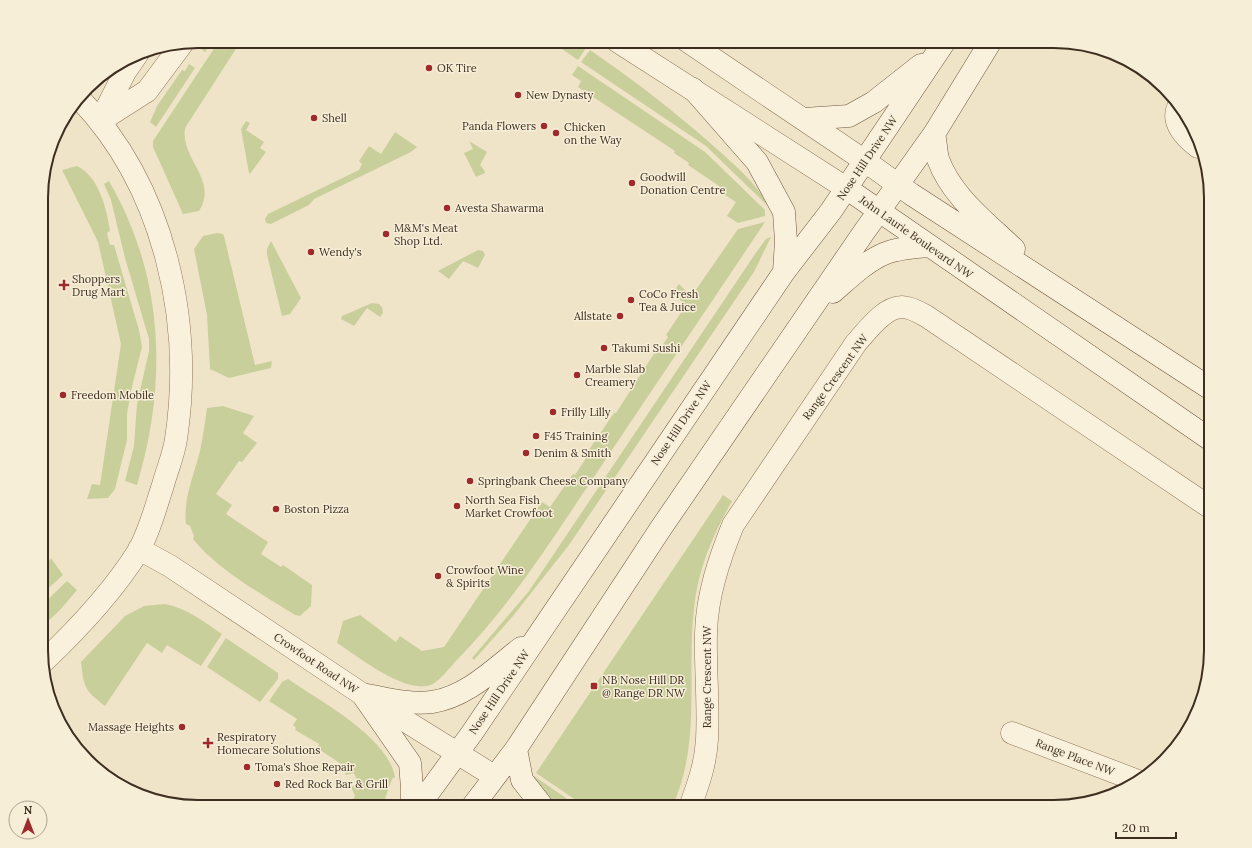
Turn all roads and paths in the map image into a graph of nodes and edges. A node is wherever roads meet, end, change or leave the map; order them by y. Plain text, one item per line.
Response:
1 (628, 48) edge
2 (698, 48) edge
3 (940, 48) edge
4 (941, 48) edge
5 (986, 48) edge
6 (178, 49) edge
7 (130, 65) edge
8 (693, 89) junction
9 (82, 102) edge
10 (1176, 111) edge
11 (804, 119) junction
12 (100, 121) junction
13 (934, 134) junction
14 (1194, 144) edge
15 (865, 161) junction
16 (899, 185) junction
17 (846, 188) junction
18 (880, 211) junction
19 (930, 246) junction
20 (784, 272) junction
21 (1053, 285) junction
22 (809, 312) junction
23 (1204, 384) edge
24 (1204, 435) edge
25 (1204, 503) edge
26 (139, 549) junction
27 (535, 638) junction
28 (48, 657) edge
29 (362, 694) junction
30 (1012, 733) dead end
31 (516, 749) junction
32 (458, 753) junction
33 (494, 776) junction
34 (1131, 778) edge
35 (412, 800) edge
36 (423, 800) edge
37 (477, 800) edge
38 (537, 800) edge
39 (692, 800) edge

1 - 8 main road, John Laurie Boulevard NW
2 - 11 main road
3 - 11 main road
4 - 15 main road, Nose Hill Drive NW
5 - 13 main road
6 - 12 main road
7 - 12 main road
8 - 17 main road, John Laurie Boulevard NW
8 - 20 main road
9 - 12 main road
10 - 14 main road
11 - 15 main road
12 - 26 main road
13 - 16 main road
13 - 21 main road
15 - 16 main road
15 - 17 main road, Nose Hill Drive NW
16 - 18 main road
16 - 21 main road
17 - 18 main road, John Laurie Boulevard NW
17 - 20 main road, Nose Hill Drive NW
18 - 19 main road, John Laurie Boulevard NW
18 - 22 main road
19 - 22 main road
19 - 24 main road, John Laurie Boulevard NW
20 - 27 main road, Nose Hill Drive NW
21 - 23 main road
22 - 31 main road
25 - 39 main road, Range Crescent NW
26 - 28 main road
26 - 29 main road, Crowfoot Road NW
27 - 29 main road
27 - 32 main road, Nose Hill Drive NW
29 - 32 main road, Crowfoot Road NW
29 - 35 main road
30 - 34 main road, Range Place NW
31 - 33 main road
31 - 38 main road
32 - 33 main road, Crowfoot Road NW
32 - 36 main road, Nose Hill Drive NW
33 - 37 main road

